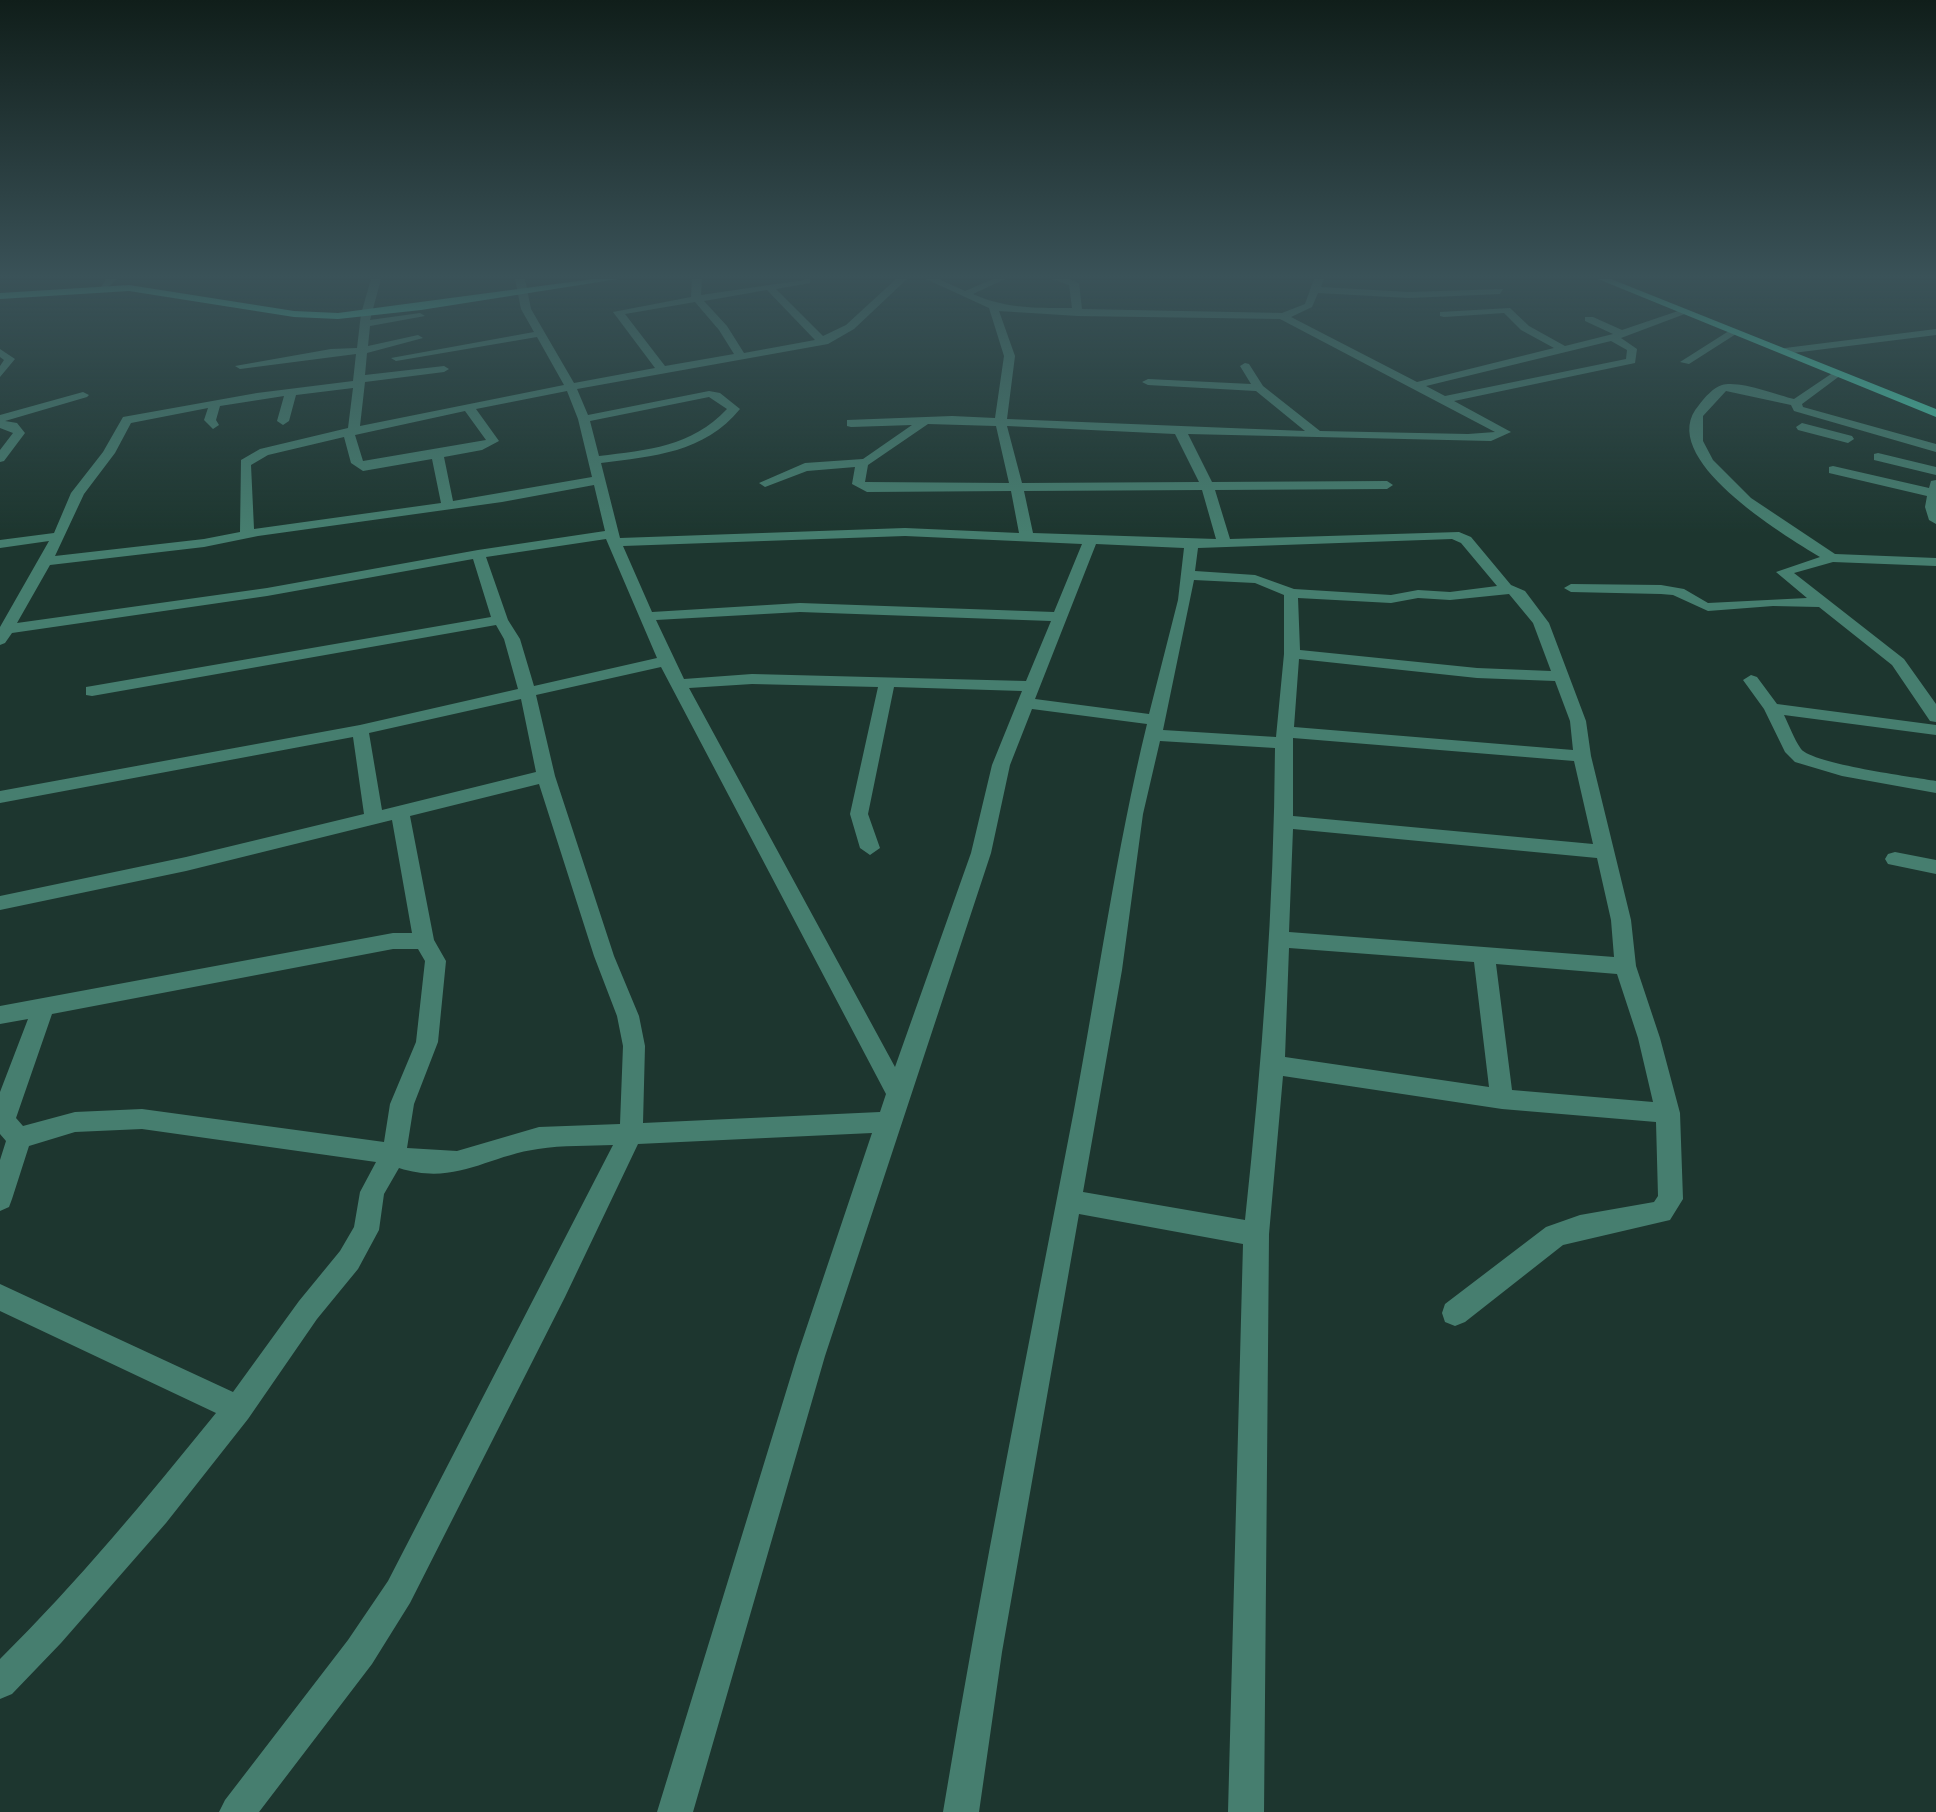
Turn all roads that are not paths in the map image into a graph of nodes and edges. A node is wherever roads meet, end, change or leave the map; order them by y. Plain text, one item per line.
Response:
1 (262, 364) edge
2 (360, 364) edge
3 (389, 364) edge
4 (557, 364) edge
5 (658, 364) edge
6 (702, 364) edge
7 (1009, 364) edge
8 (1375, 364) edge
9 (1501, 364) edge
10 (1617, 364) edge
11 (1815, 364) edge
12 (240, 366) dead end
13 (1245, 366) dead end
14 (444, 369) dead end
15 (662, 369) junction
16 (1837, 373) junction
17 (390, 377) junction
18 (358, 381) junction
19 (1148, 382) dead end
20 (1417, 385) junction
21 (570, 386) junction
22 (1259, 388) junction
23 (291, 392) junction
24 (83, 395) dead end
25 (1443, 400) junction
26 (1796, 403) junction
27 (215, 405) junction
28 (470, 410) junction
29 (1933, 410) edge
30 (584, 419) junction
31 (283, 421) dead end
32 (1001, 421) junction
33 (0, 422) edge
34 (924, 422) junction
35 (851, 423) dead end
36 (213, 425) dead end
37 (1802, 427) dead end
38 (1179, 429) junction
39 (351, 431) junction
40 (1316, 434) junction
41 (1936, 448) edge
42 (437, 454) junction
43 (1878, 457) dead end
44 (0, 458) edge
45 (596, 460) junction
46 (1936, 460) edge
47 (862, 464) junction
48 (1833, 470) dead end
49 (1936, 471) edge
50 (599, 480) junction
51 (765, 483) dead end
52 (1387, 485) dead end
53 (1208, 487) junction
54 (1017, 488) junction
55 (1934, 489) edge
56 (448, 506) junction
57 (1936, 520) edge
58 (247, 534) junction
59 (59, 536) junction
60 (1026, 536) junction
61 (614, 538) junction
62 (1090, 541) junction
63 (1224, 543) junction
64 (0, 544) edge
65 (1191, 544) junction
66 (478, 554) junction
67 (1832, 558) junction
68 (45, 561) junction
69 (1936, 562) edge
70 (1186, 575) junction
71 (1506, 588) junction
72 (1571, 588) dead end
73 (1291, 593) junction
74 (1821, 603) junction
75 (645, 617) junction
76 (1058, 617) junction
77 (500, 620) junction
78 (4, 634) edge
79 (1292, 654) junction
80 (666, 661) junction
81 (1561, 676) junction
82 (1751, 680) dead end
83 (1913, 680) junction
84 (1936, 681) edge
85 (887, 683) junction
86 (679, 684) junction
87 (92, 691) dead end
88 (527, 691) junction
89 (1028, 695) junction
90 (1772, 708) junction
91 (1936, 717) edge
92 (1154, 727) junction
93 (360, 730) junction
94 (1936, 730) edge
95 (1285, 738) junction
96 (1582, 756) junction
97 (546, 776) junction
98 (1936, 787) edge
99 (0, 797) edge
100 (400, 812) junction
101 (374, 818) junction
102 (1284, 822) junction
103 (870, 848) dead end
104 (1607, 852) junction
105 (1895, 859) dead end
106 (1936, 867) edge
107 (0, 903) edge
108 (418, 913) junction
109 (1280, 939) junction
110 (393, 941) junction
111 (424, 941) junction
112 (1484, 955) junction
113 (1625, 966) junction
114 (44, 1005) junction
115 (0, 1015) edge
116 (1273, 1065) junction
117 (899, 1096) junction
118 (1502, 1099) junction
119 (1668, 1113) junction
120 (888, 1122) junction
121 (631, 1134) junction
122 (19, 1138) junction
123 (394, 1154) junction
124 (0, 1199) edge
125 (1070, 1201) junction
126 (1256, 1234) junction
127 (0, 1297) edge
128 (1455, 1313) dead end
129 (238, 1409) junction
130 (50, 1632) junction
131 (0, 1682) edge
132 (0, 1697) edge
133 (237, 1812) edge
134 (675, 1812) edge
135 (961, 1812) edge
136 (1246, 1812) edge

1 - 12 street
2 - 18 street
3 - 17 street
4 - 21 street
5 - 15 street
6 - 15 street
7 - 32 street
8 - 20 street
9 - 20 street
10 - 25 street
11 - 16 main road
13 - 22 street
14 - 17 street
15 - 21 street
16 - 26 street
16 - 29 main road
17 - 18 street
18 - 23 street
18 - 39 street
19 - 22 street
20 - 25 street
21 - 28 street
21 - 30 street
22 - 40 street
23 - 27 street
23 - 31 street
24 - 33 street
25 - 40 street
26 - 41 street
26 - 67 street
27 - 36 street
27 - 59 street
28 - 39 street
28 - 42 street
30 - 45 street
30 - 45 street
32 - 34 street
32 - 38 street
32 - 54 street
33 - 44 street
34 - 35 street
34 - 47 street
37 - 46 street
38 - 40 street
38 - 53 street
39 - 42 street
39 - 58 street
42 - 56 street
43 - 49 street
45 - 50 street
47 - 51 street
47 - 54 street
48 - 55 street
50 - 56 street
50 - 61 street
52 - 53 street
53 - 54 street
53 - 63 street
54 - 60 street
55 - 57 street
56 - 58 street
58 - 68 street
59 - 64 street
59 - 68 street
60 - 61 street
60 - 62 street
61 - 66 street
61 - 75 street
62 - 65 street
62 - 76 street
63 - 65 street
63 - 71 street
65 - 70 street
66 - 77 street
66 - 78 street
67 - 69 street
67 - 74 street
68 - 78 street
70 - 73 street
70 - 92 street
71 - 73 street
71 - 81 street
72 - 74 street
73 - 79 street
74 - 83 street
75 - 76 street
75 - 80 street
76 - 89 street
77 - 87 street
77 - 88 street
79 - 81 street
79 - 95 street
80 - 86 street
80 - 88 street
81 - 96 street
82 - 90 street
83 - 84 street
83 - 91 street
85 - 86 street
85 - 89 street
85 - 103 street
86 - 117 street
88 - 93 street
88 - 97 street
89 - 92 street
89 - 117 street
90 - 94 street
90 - 98 street
92 - 95 street
92 - 125 street
93 - 99 street
93 - 101 street
95 - 96 street
95 - 102 street
96 - 104 street
97 - 100 street
97 - 121 street
100 - 101 street
100 - 108 street
101 - 107 street
102 - 104 street
102 - 109 street
104 - 113 street
105 - 106 street
108 - 110 street
108 - 111 street
109 - 112 street
109 - 116 street
110 - 111 street
110 - 114 street
111 - 123 street
112 - 113 street
112 - 118 street
113 - 119 street
114 - 115 street
114 - 122 street
116 - 118 street
116 - 126 street
117 - 120 street
118 - 119 street
119 - 128 street
120 - 121 street
120 - 134 street
121 - 123 street
121 - 133 street
122 - 123 street
122 - 124 street
123 - 129 street
125 - 126 street
125 - 135 street
126 - 136 street
127 - 129 street
129 - 130 street
130 - 131 street
130 - 132 street

